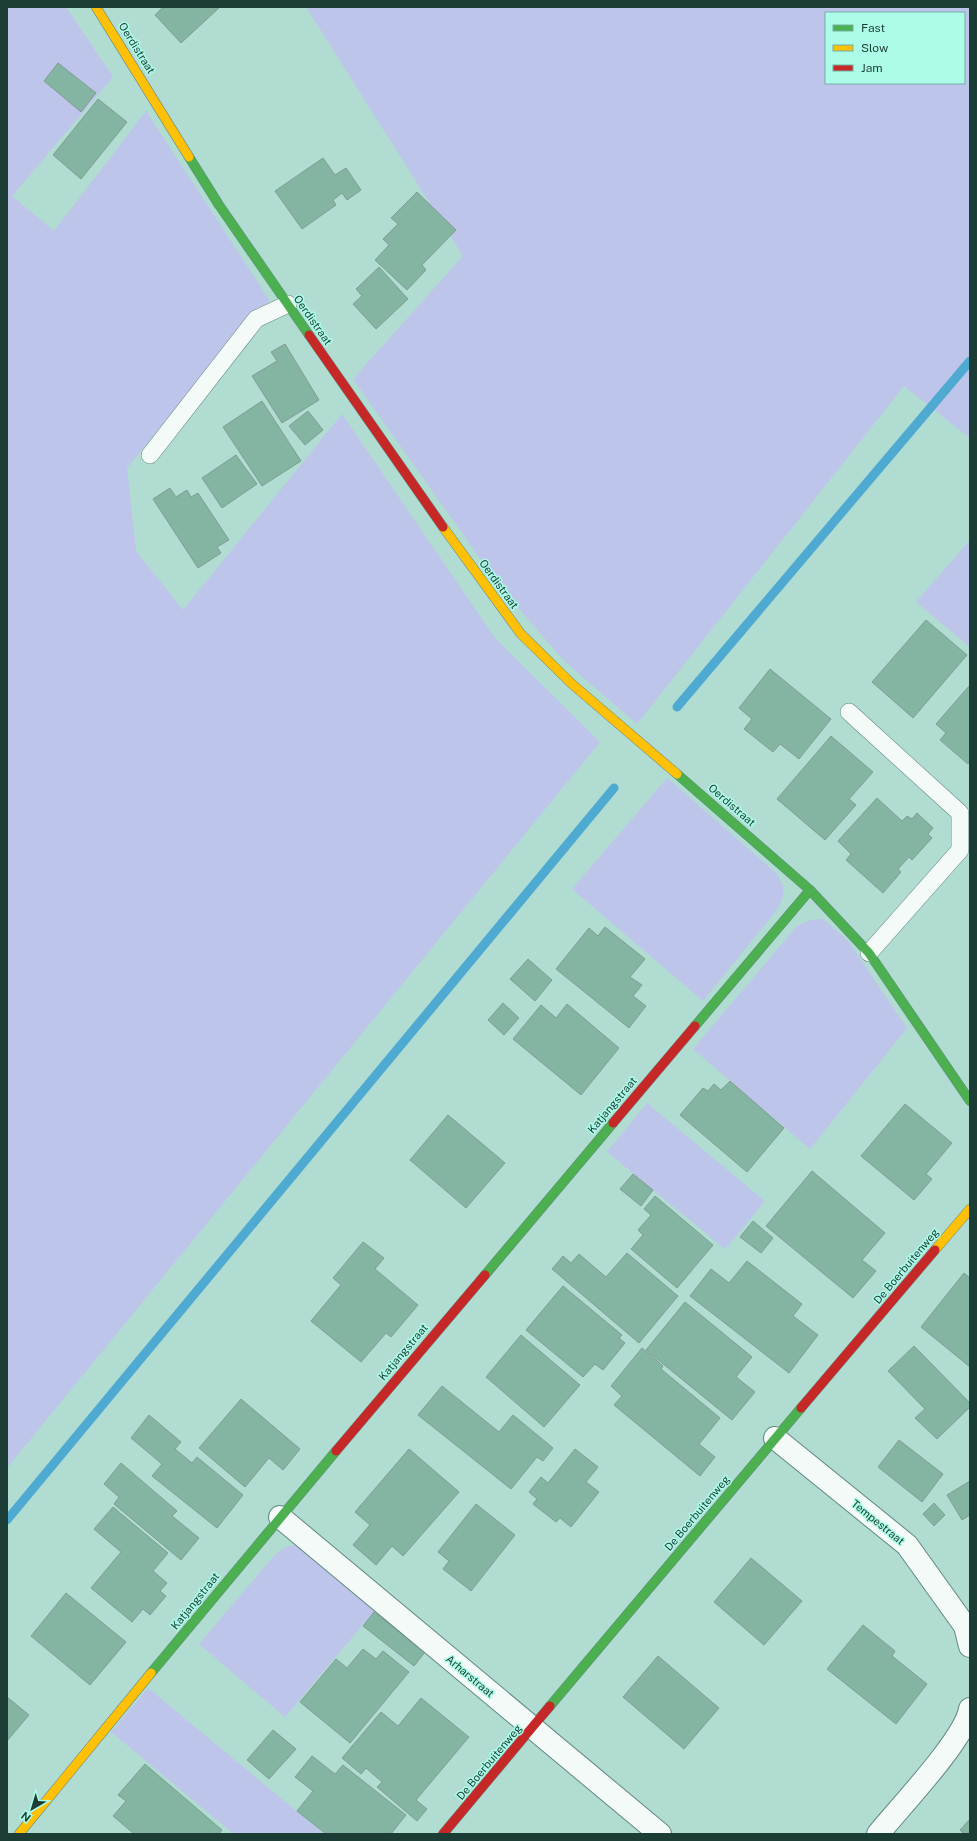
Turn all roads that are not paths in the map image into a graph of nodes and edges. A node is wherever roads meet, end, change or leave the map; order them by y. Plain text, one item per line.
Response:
1 (96, 7) edge
2 (288, 304) junction
3 (150, 455) dead end
4 (849, 712) dead end
5 (810, 890) junction
6 (869, 953) junction
7 (970, 1101) edge
8 (970, 1209) edge
9 (775, 1438) junction
10 (280, 1517) junction
11 (970, 1646) edge
12 (970, 1709) edge
13 (533, 1728) junction
14 (19, 1834) edge
15 (443, 1834) edge
16 (660, 1834) edge
17 (878, 1834) edge

1 - 2 street, Oerdistraat
2 - 3 lane
2 - 5 street, Oerdistraat
4 - 6 lane
5 - 6 street, Oerdistraat
5 - 10 street, Katjangstraat
6 - 7 street, Oerdistraat
8 - 9 street, De Boerbuitenweg
9 - 11 street, Tempestraat
9 - 13 street, De Boerbuitenweg
10 - 13 street, Arharstraat
10 - 14 street, Katjangstraat
12 - 17 street
13 - 15 street, De Boerbuitenweg
13 - 16 street, Arharstraat

